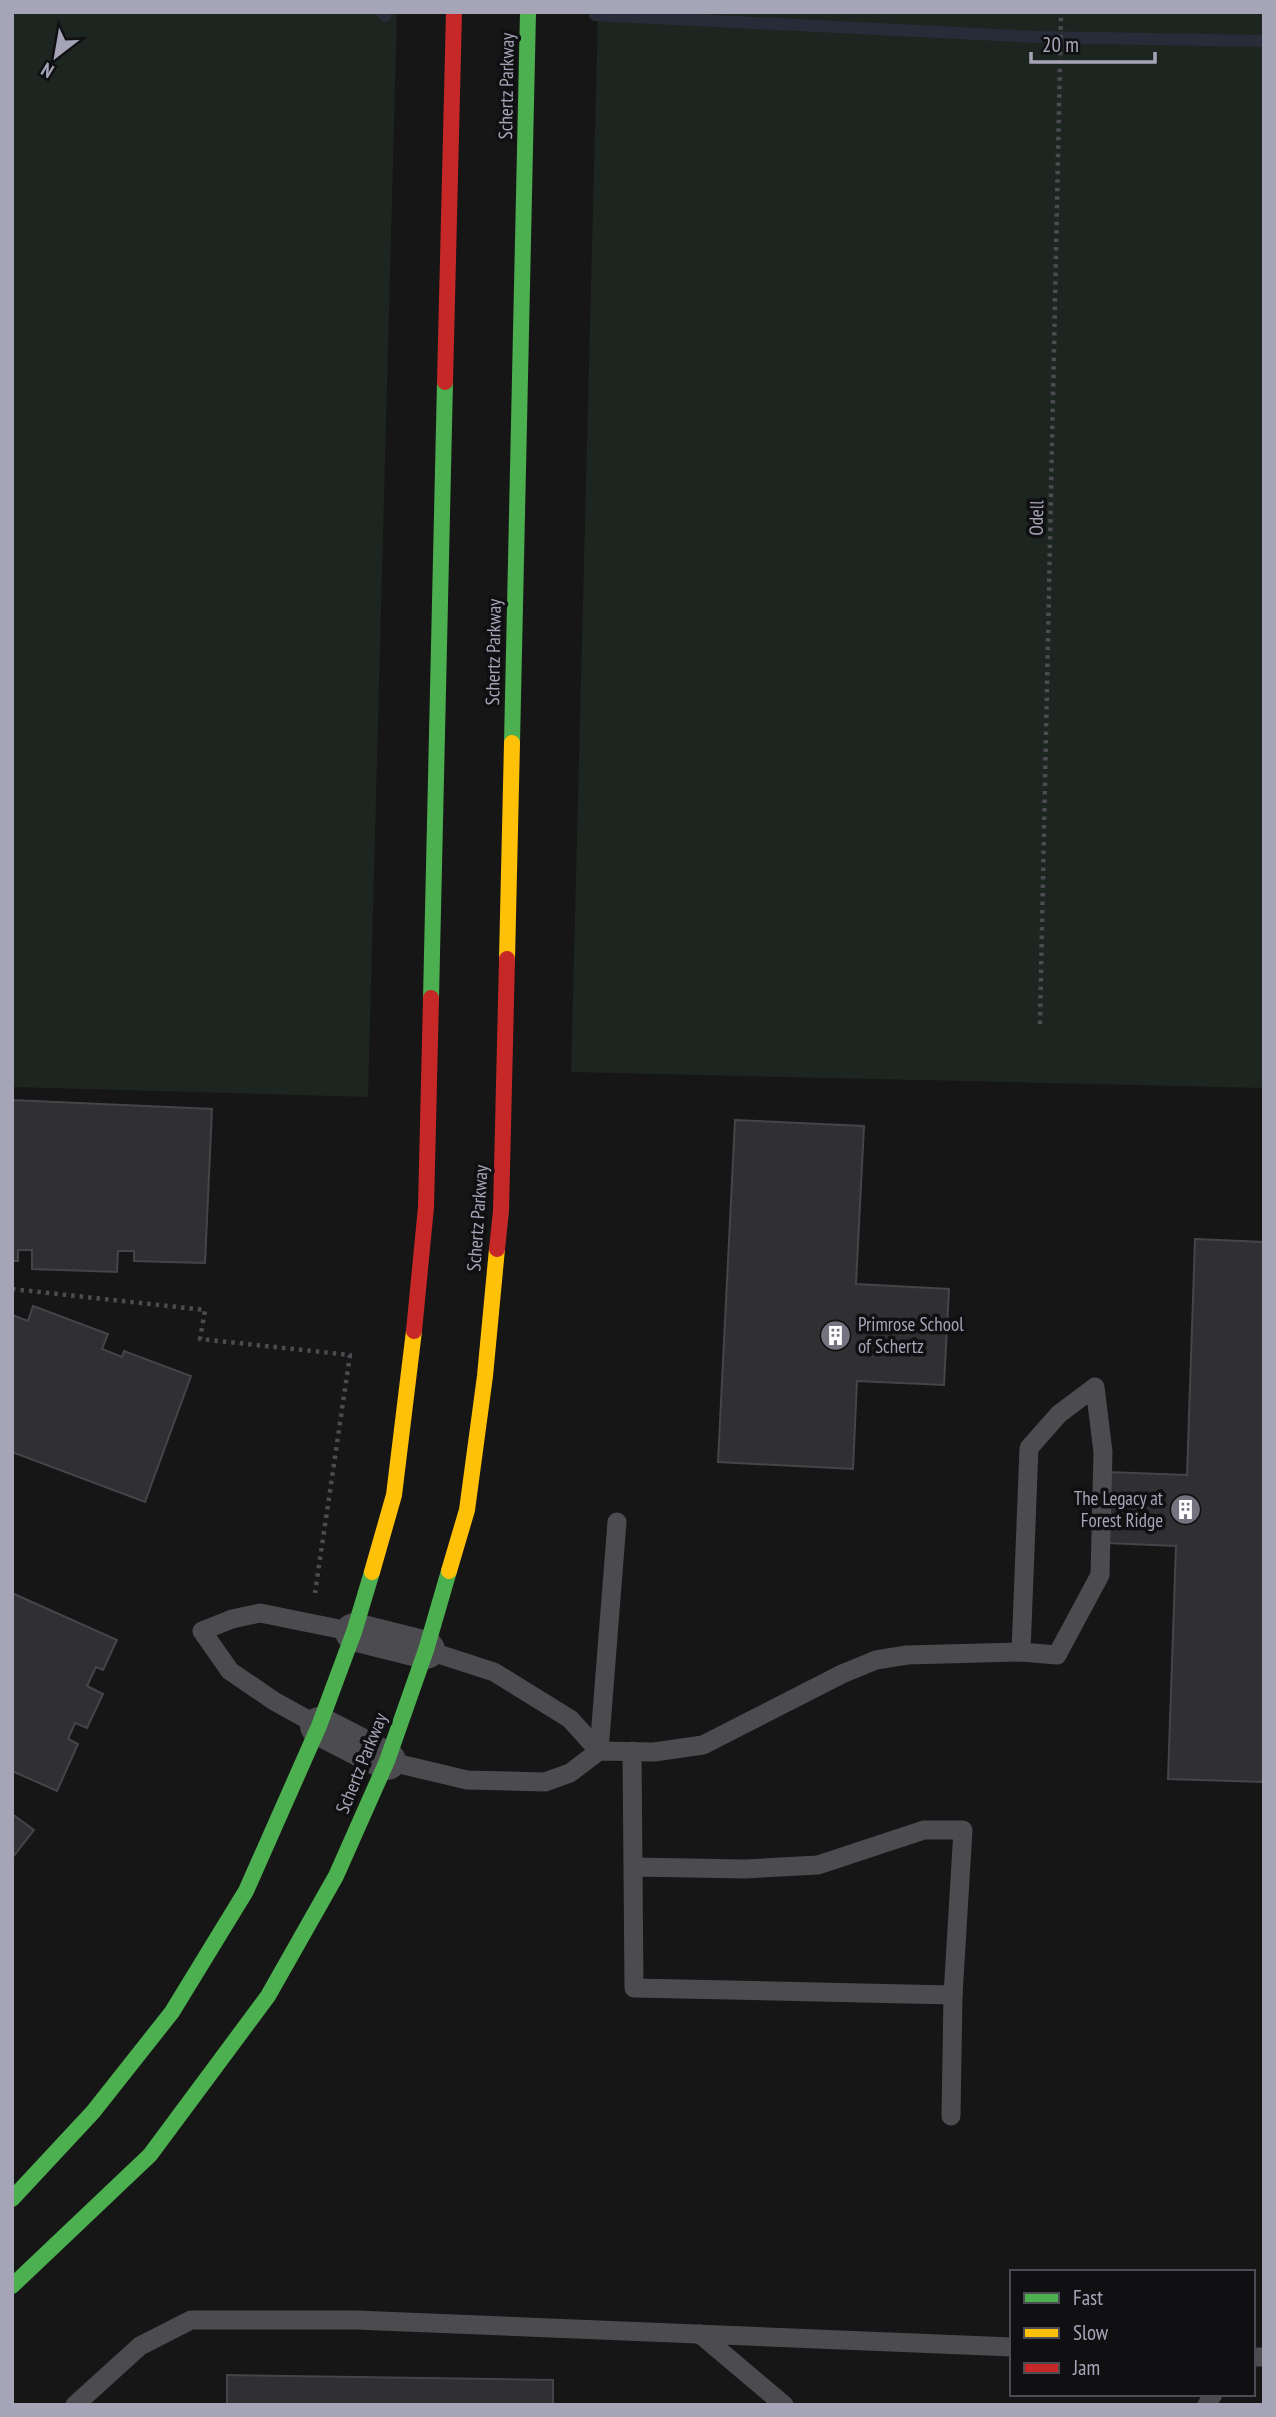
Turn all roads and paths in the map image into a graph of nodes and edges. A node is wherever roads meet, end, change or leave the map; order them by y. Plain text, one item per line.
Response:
1 (454, 12) edge
2 (528, 12) edge
3 (1061, 12) edge
4 (1040, 1024) dead end
5 (12, 1289) edge
6 (617, 1522) dead end
7 (337, 1622) junction
8 (425, 1650) junction
9 (1021, 1652) junction
10 (319, 1726) junction
11 (599, 1751) junction
12 (632, 1751) junction
13 (387, 1761) junction
14 (634, 1867) junction
15 (953, 1995) junction
16 (951, 2116) dead end
17 (12, 2199) edge
18 (12, 2286) edge
19 (699, 2334) junction
20 (1010, 2347) edge
21 (75, 2405) edge
22 (784, 2405) edge

1 - 7 main road
2 - 8 main road, Schertz Parkway
3 - 4 path, Odell
5 - 7 path
6 - 11 lane
7 - 8 street
7 - 10 main road
7 - 10 lane
8 - 11 lane
8 - 13 main road, Schertz Parkway
9 - 9 lane
9 - 12 lane
10 - 13 street
10 - 17 main road
11 - 12 lane
11 - 13 lane
12 - 14 lane
13 - 18 main road, Schertz Parkway
14 - 15 lane
14 - 15 lane
15 - 16 lane
19 - 20 lane
19 - 21 lane
19 - 22 lane

